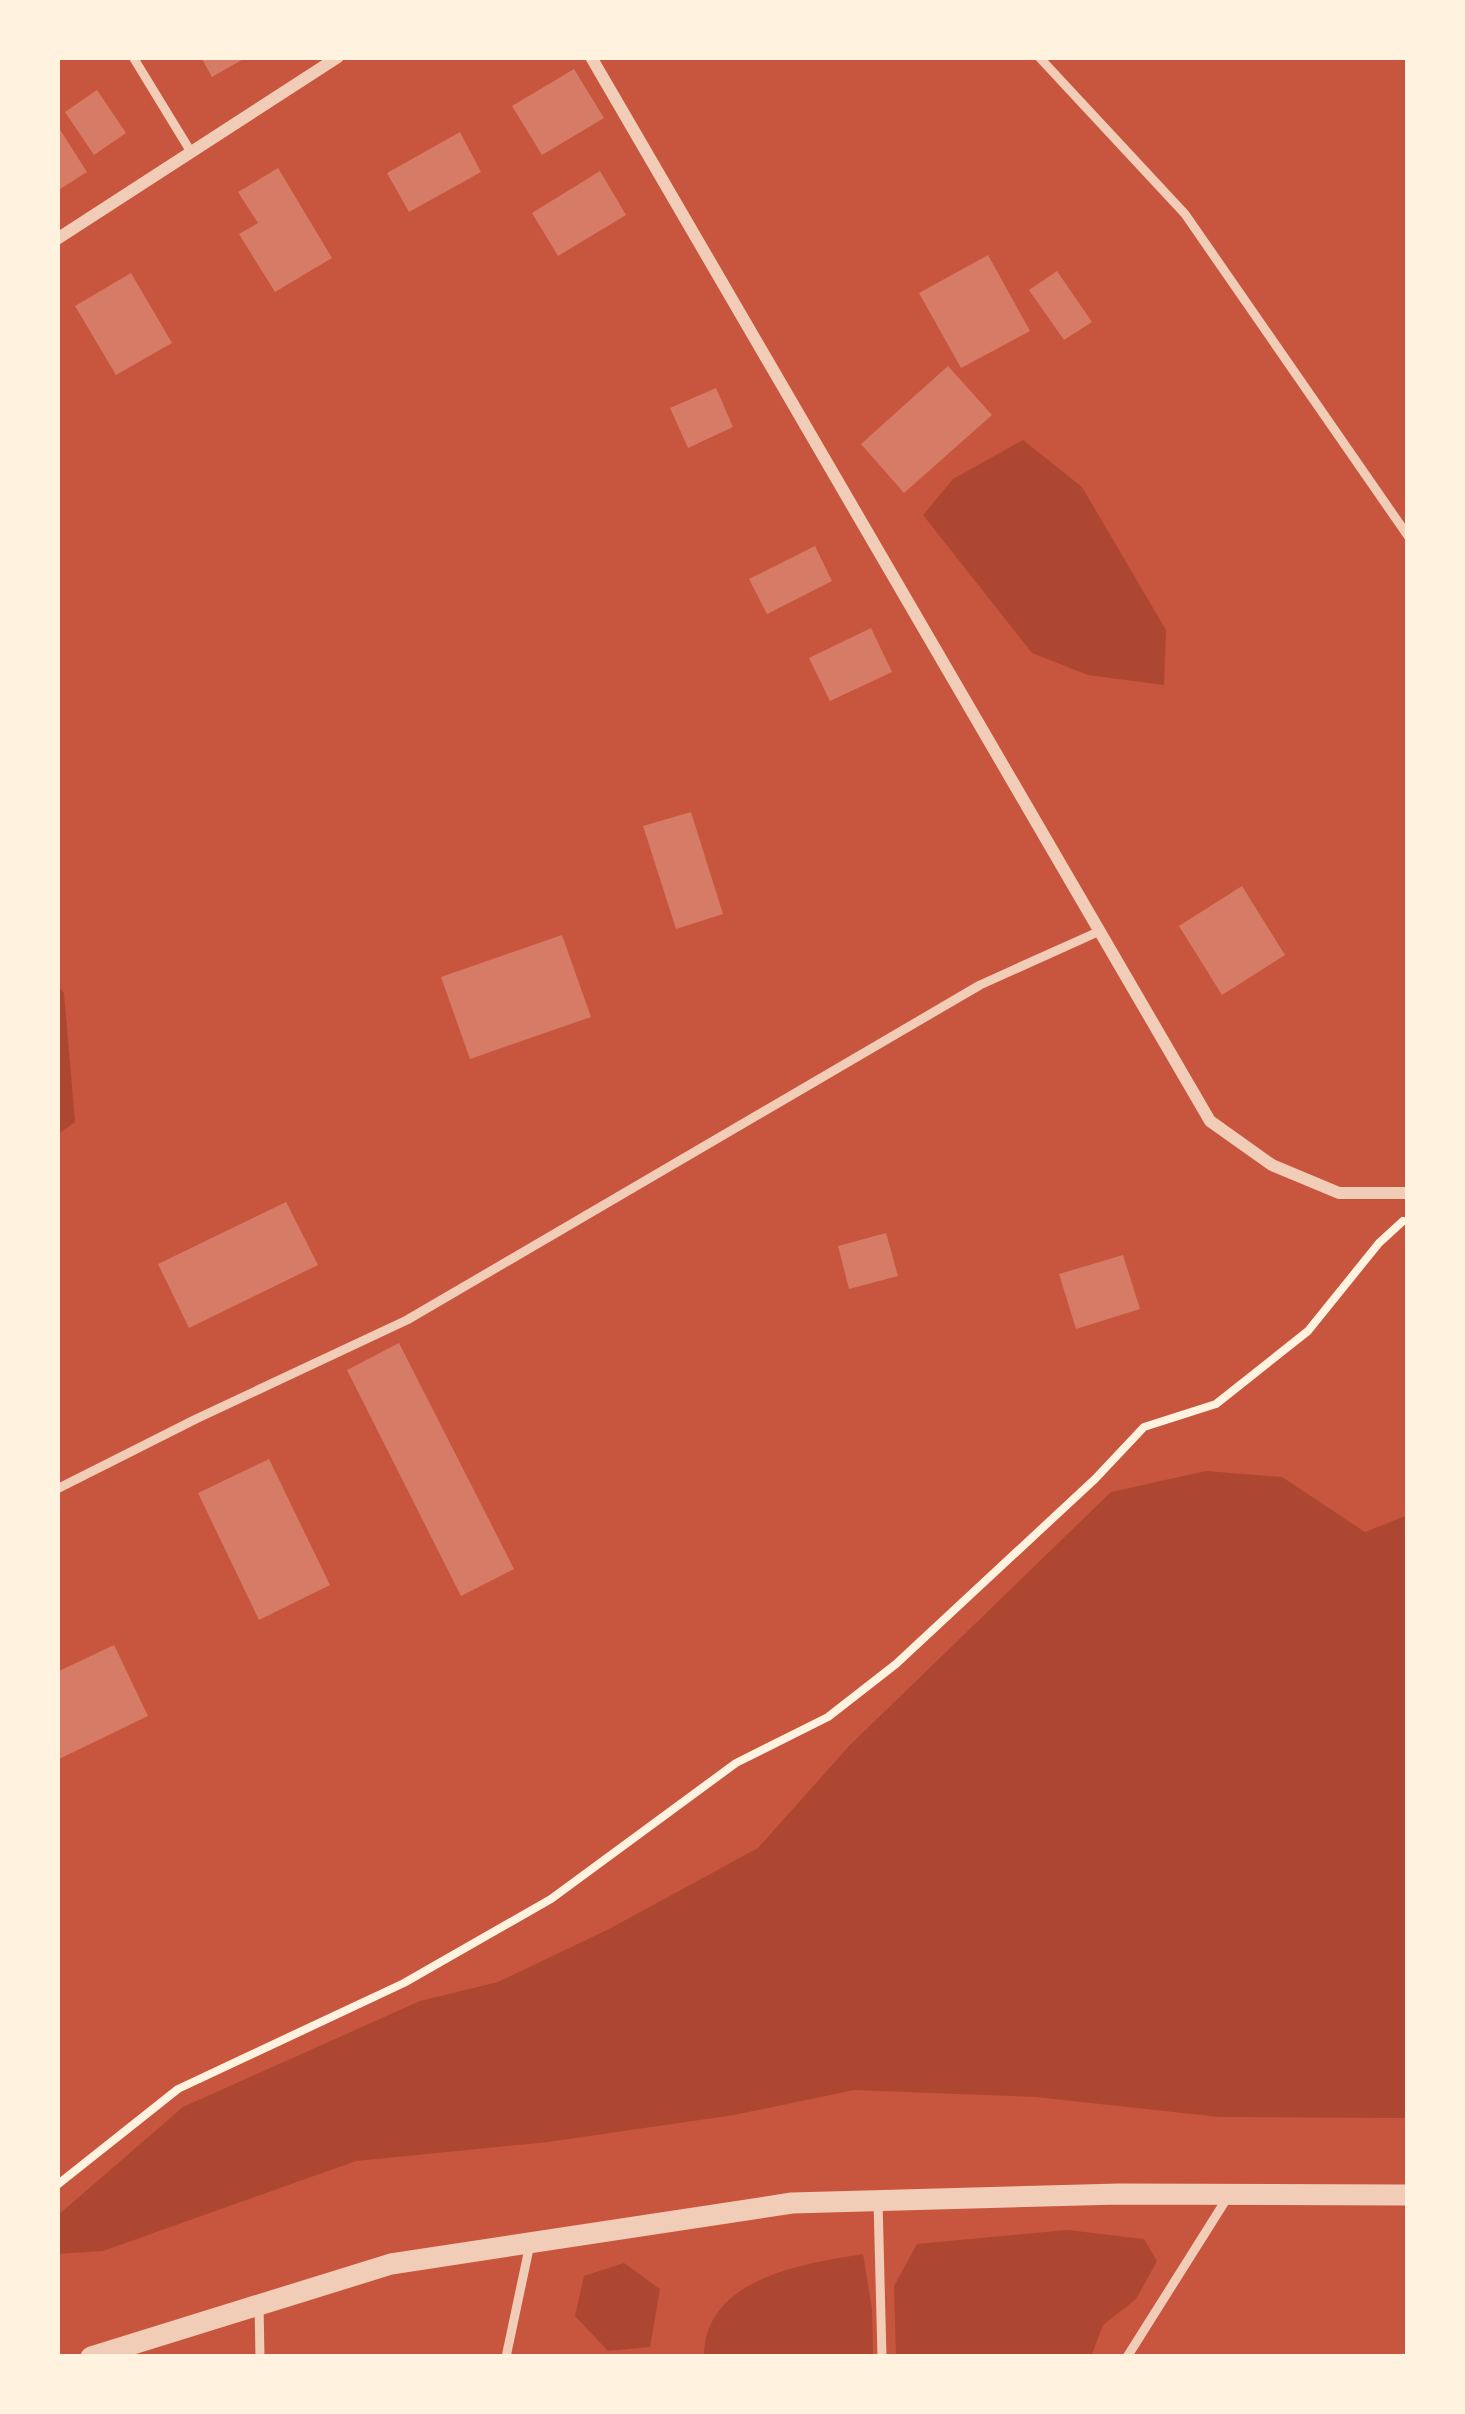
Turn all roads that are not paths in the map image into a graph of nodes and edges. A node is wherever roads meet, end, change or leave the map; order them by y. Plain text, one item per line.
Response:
1 (133, 57) edge
2 (338, 57) edge
3 (592, 57) edge
4 (1039, 57) edge
5 (191, 152) junction
6 (57, 239) edge
7 (1408, 536) edge
8 (1100, 931) junction
9 (1408, 1192) edge
10 (57, 1490) edge
11 (1408, 2194) edge
12 (1229, 2195) junction
13 (878, 2201) junction
14 (530, 2244) junction
15 (259, 2305) junction
16 (91, 2357) edge
17 (260, 2357) edge
18 (506, 2357) edge
19 (882, 2357) edge
20 (1127, 2357) edge

1 - 5 lane
2 - 5 street
3 - 8 street
4 - 7 lane
5 - 6 street
8 - 9 street
8 - 10 lane
11 - 12 street
12 - 13 street
12 - 20 lane
13 - 14 street
13 - 19 lane
14 - 15 street
14 - 18 lane
15 - 16 street
15 - 17 lane

